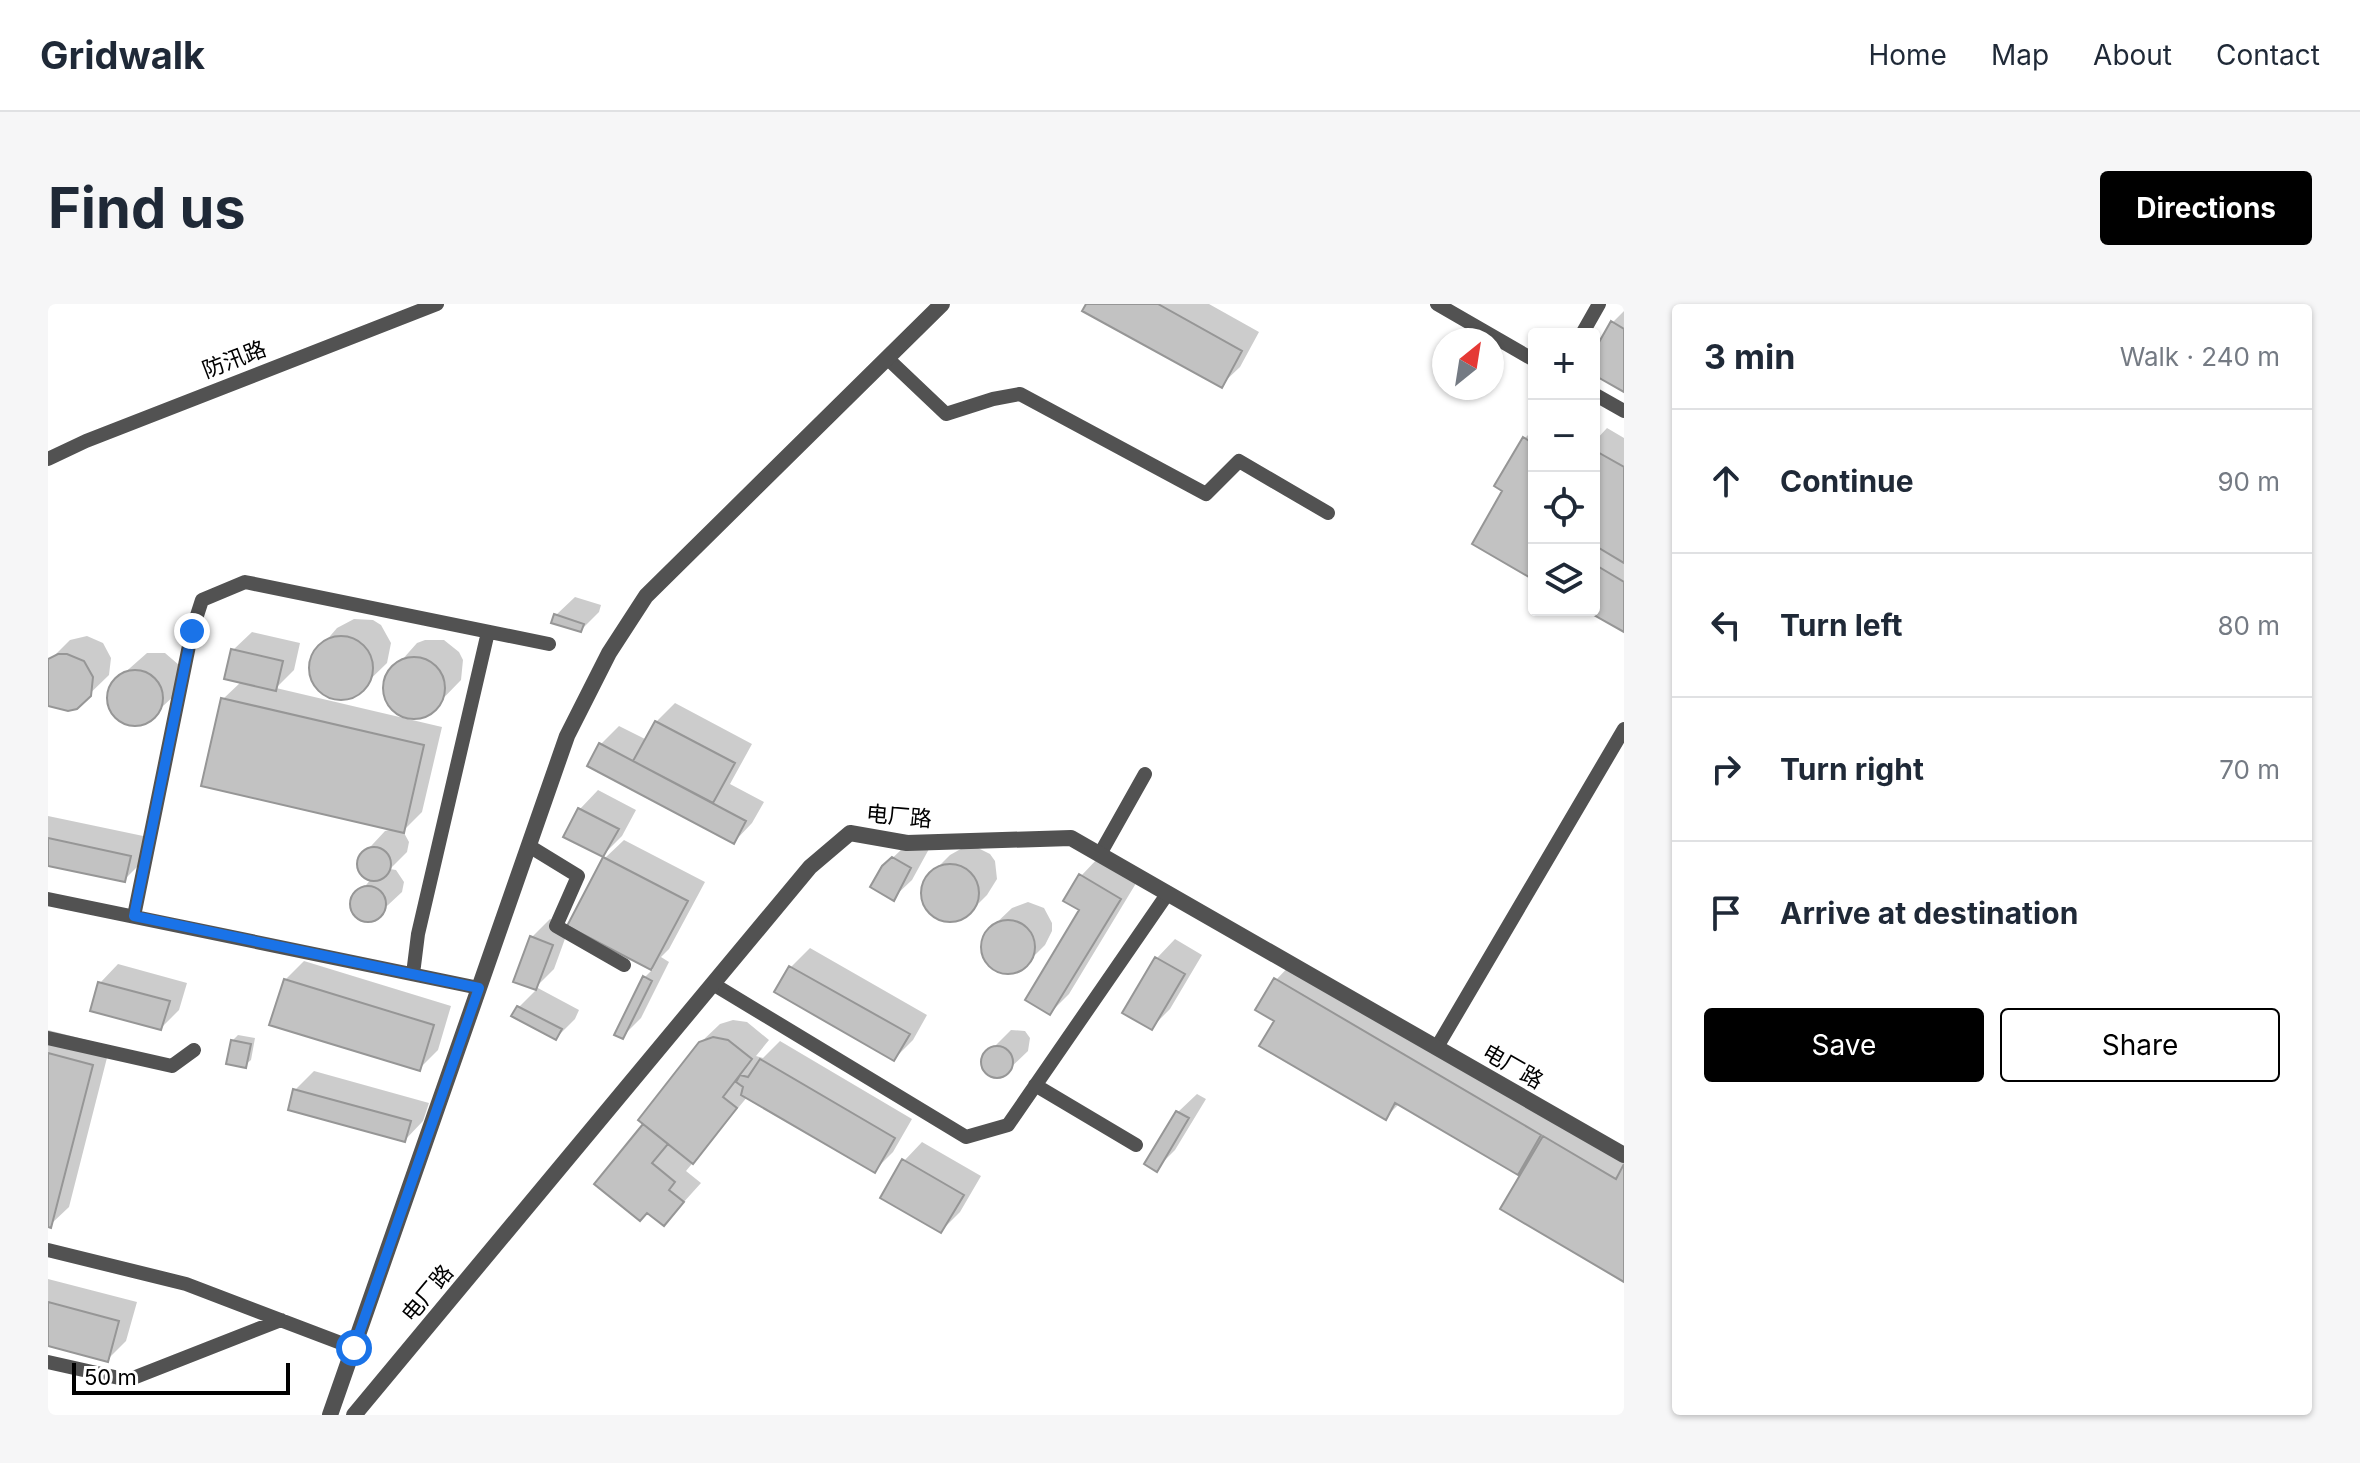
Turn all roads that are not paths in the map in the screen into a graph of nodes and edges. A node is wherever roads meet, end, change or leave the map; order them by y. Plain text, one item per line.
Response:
1 (437, 304) edge
2 (942, 304) edge
3 (1437, 304) edge
4 (1599, 304) edge
5 (1585, 328) edge
6 (1528, 357) edge
7 (887, 358) junction
8 (1600, 397) edge
9 (1624, 411) edge
10 (48, 459) edge
11 (1328, 513) dead end
12 (488, 632) junction
13 (549, 644) dead end
14 (1624, 729) edge
15 (1145, 774) dead end
16 (529, 846) junction
17 (1100, 854) junction
18 (1168, 893) junction
19 (48, 899) edge
20 (134, 916) junction
21 (624, 965) dead end
22 (413, 974) junction
23 (713, 984) junction
24 (479, 988) junction
25 (48, 1038) edge
26 (1437, 1047) junction
27 (194, 1050) dead end
28 (1035, 1085) junction
29 (1136, 1145) dead end
30 (1624, 1155) edge
31 (48, 1250) edge
32 (281, 1320) junction
33 (354, 1348) junction
34 (48, 1362) edge
35 (330, 1415) edge
36 (354, 1415) edge

1 - 10 lane, 防汛路
2 - 7 street
3 - 6 lane
4 - 5 lane
7 - 11 lane
7 - 16 street
8 - 9 lane
12 - 13 lane
12 - 20 lane
12 - 22 lane
14 - 26 lane
15 - 17 lane
16 - 21 lane
16 - 24 street
17 - 18 street, 电厂路
17 - 23 street, 电厂路
18 - 26 street, 电厂路
18 - 28 lane
19 - 20 lane
20 - 22 lane
22 - 24 lane
23 - 28 lane
23 - 36 street, 电厂路
24 - 33 street
25 - 27 lane
26 - 30 street, 电厂路
28 - 29 lane
31 - 32 lane
32 - 33 lane
32 - 34 lane
33 - 35 street

